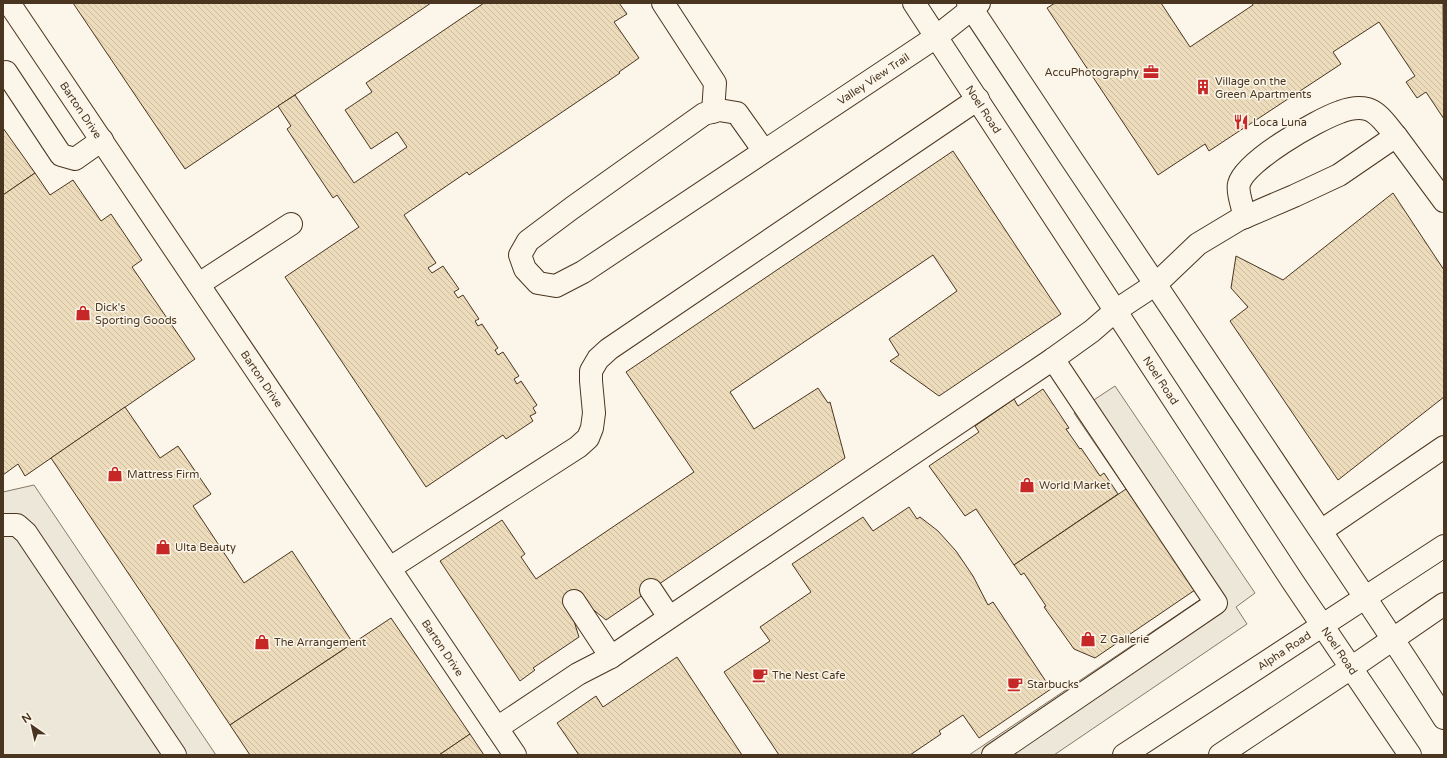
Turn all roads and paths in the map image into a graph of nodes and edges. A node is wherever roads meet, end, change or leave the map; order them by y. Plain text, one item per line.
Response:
1 (9, 3) edge
2 (663, 3) edge
3 (914, 3) edge
4 (973, 5) edge
5 (936, 37) junction
6 (3, 74) edge
7 (978, 100) junction
8 (713, 112) junction
9 (1396, 136) junction
10 (102, 140) junction
11 (764, 151) junction
12 (1444, 201) edge
13 (1245, 217) junction
14 (291, 224) dead end
15 (199, 284) junction
16 (1156, 284) junction
17 (1115, 311) junction
18 (1053, 358) junction
19 (1444, 447) edge
20 (3, 525) edge
21 (1321, 531) junction
22 (1444, 546) edge
23 (390, 568) junction
24 (651, 590) dead end
25 (1366, 598) junction
26 (574, 601) dead end
27 (1444, 604) edge
28 (669, 617) junction
29 (1322, 626) junction
30 (1393, 638) junction
31 (611, 657) junction
32 (1351, 668) junction
33 (1444, 718) edge
34 (497, 728) junction
35 (175, 755) edge
36 (515, 755) edge
37 (993, 755) edge
38 (1124, 755) edge
39 (1220, 755) edge
40 (1410, 755) edge

1 - 10 street, Barton Drive
2 - 8 street
3 - 5 street, Noel Road
4 - 5 street, Valley View Trail
4 - 16 street
5 - 7 street, Noel Road
5 - 11 street, Valley View Trail
6 - 10 street
7 - 17 street, Noel Road
7 - 23 street
8 - 11 street
8 - 11 street, Valley View Trail
9 - 12 street
9 - 13 street
9 - 13 street
10 - 15 street, Barton Drive
13 - 16 street
14 - 15 street
15 - 23 street, Barton Drive
16 - 17 street
16 - 21 street
17 - 18 street
17 - 29 street, Noel Road
18 - 28 street
18 - 37 street
19 - 21 street
20 - 35 street
21 - 25 street
22 - 25 street, Alpha Road
23 - 34 street, Barton Drive
24 - 28 street
25 - 29 street, Alpha Road
25 - 30 street
26 - 31 street
27 - 30 street
28 - 31 street
29 - 32 street, Noel Road
29 - 38 street, Alpha Road
30 - 32 street
30 - 33 street
31 - 34 street
32 - 39 street
32 - 40 street, Noel Road
34 - 36 street, Barton Drive

